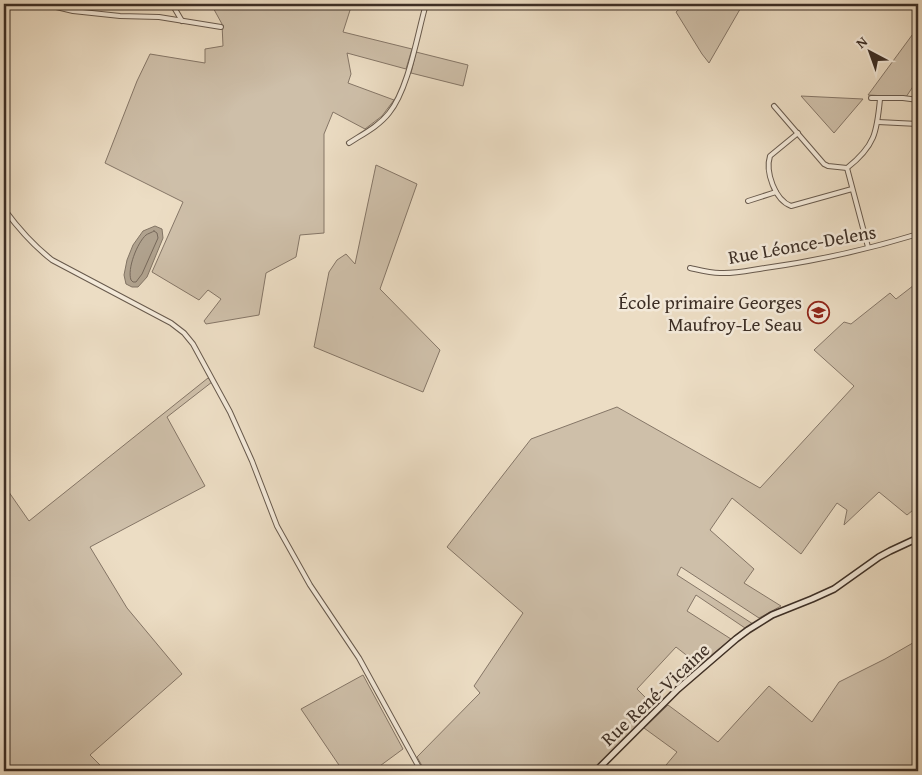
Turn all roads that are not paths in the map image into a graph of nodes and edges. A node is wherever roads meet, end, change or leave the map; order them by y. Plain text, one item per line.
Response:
1 (44, 4) edge
2 (172, 4) edge
3 (426, 4) edge
4 (182, 21) junction
5 (221, 27) dead end
6 (871, 98) dead end
7 (880, 98) junction
8 (918, 100) edge
9 (774, 106) dead end
10 (878, 122) junction
11 (918, 124) edge
12 (798, 133) junction
13 (349, 142) dead end
14 (847, 168) junction
15 (918, 168) edge
16 (918, 183) edge
17 (852, 189) junction
18 (776, 192) junction
19 (748, 201) dead end
20 (4, 209) edge
21 (918, 234) edge
22 (868, 247) junction
23 (690, 268) dead end
24 (918, 538) edge
25 (421, 771) edge
26 (596, 771) edge

1 - 4 street
2 - 4 street
3 - 13 street
4 - 5 street
6 - 7 street
7 - 8 street
7 - 10 street
9 - 12 street
10 - 11 street
10 - 14 street
12 - 14 street
12 - 18 street
14 - 17 street
15 - 16 street
17 - 18 street
17 - 22 street
18 - 19 street
20 - 25 street
21 - 22 street, Rue Léonce-Delens
22 - 23 street, Rue Léonce-Delens
24 - 26 street, Rue René-Vicaine

